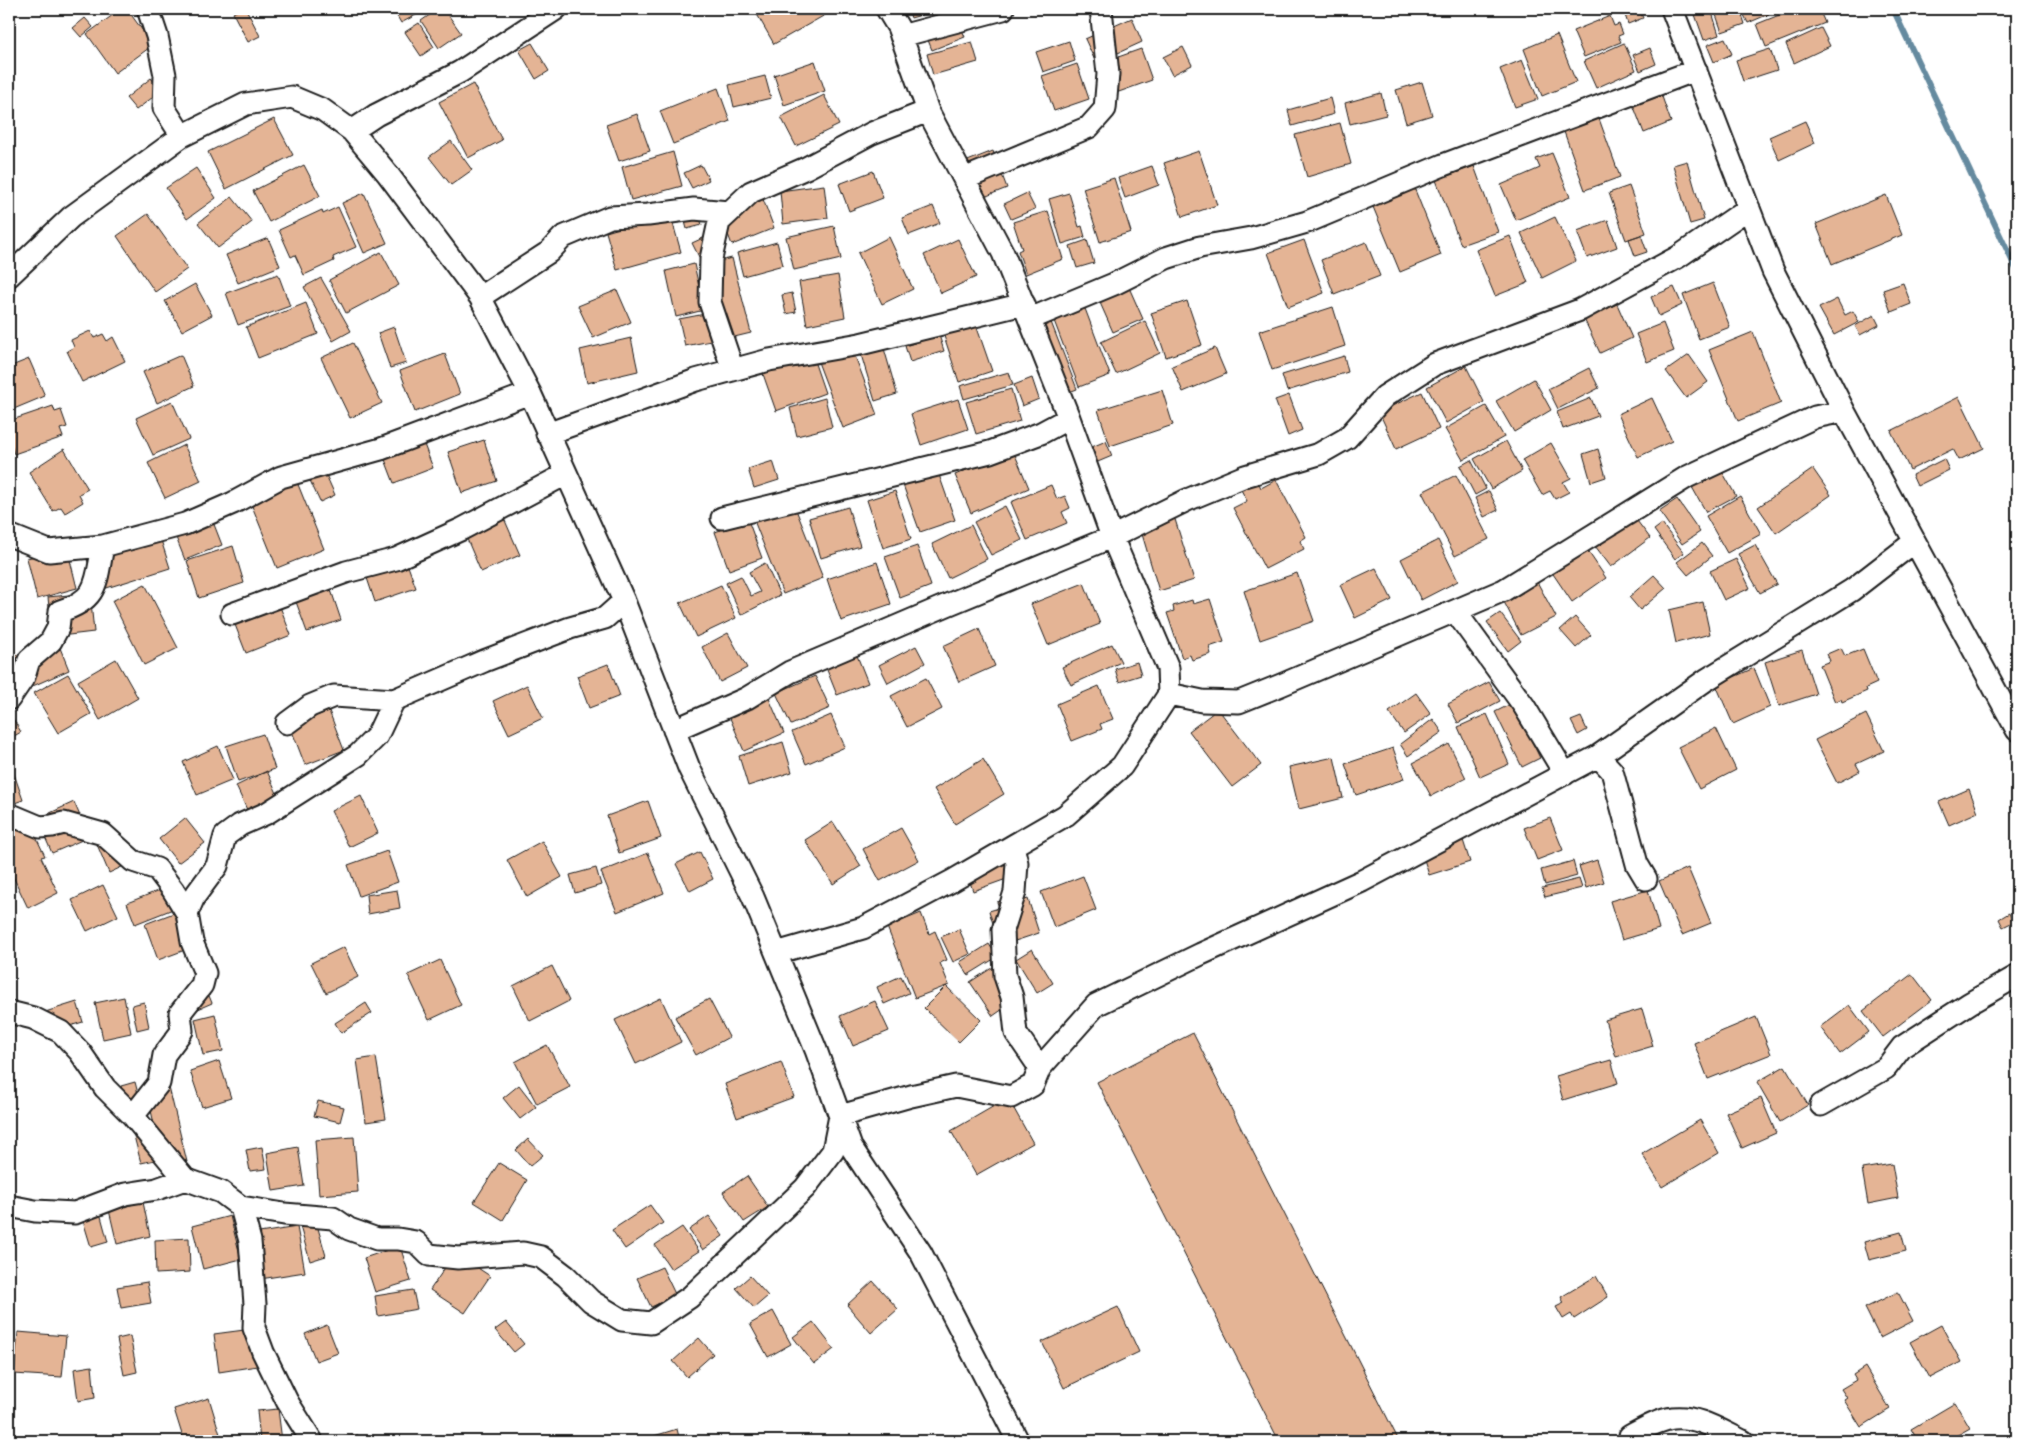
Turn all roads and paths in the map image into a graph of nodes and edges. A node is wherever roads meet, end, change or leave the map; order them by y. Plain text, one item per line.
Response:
1 (148, 9) edge
2 (556, 9) edge
3 (887, 9) edge
4 (1002, 9) edge
5 (1101, 9) edge
6 (1672, 9) edge
7 (901, 36) junction
8 (1696, 70) junction
9 (928, 111) junction
10 (352, 132) junction
11 (182, 136) junction
12 (964, 179) junction
13 (1749, 208) junction
14 (730, 212) junction
15 (9, 276) edge
16 (480, 297) junction
17 (1027, 312) junction
18 (733, 370) junction
19 (530, 393) junction
20 (1844, 411) junction
21 (1069, 418) junction
22 (547, 434) junction
23 (566, 474) junction
24 (722, 518) dead end
25 (9, 535) edge
26 (1112, 538) junction
27 (1914, 542) junction
28 (104, 546) junction
29 (624, 602) junction
30 (1455, 612) junction
31 (232, 614) dead end
32 (1169, 694) junction
33 (9, 699) edge
34 (394, 700) junction
35 (286, 724) dead end
36 (674, 730) junction
37 (2017, 730) edge
38 (1598, 756) junction
39 (1565, 774) junction
40 (9, 814) edge
41 (1014, 846) junction
42 (1646, 879) dead end
43 (186, 913) junction
44 (776, 953) junction
45 (2017, 976) edge
46 (9, 1012) edge
47 (1040, 1068) junction
48 (1822, 1105) dead end
49 (133, 1116) junction
50 (840, 1116) junction
51 (185, 1179) junction
52 (9, 1206) edge
53 (241, 1207) junction
54 (312, 1441) edge
55 (1018, 1441) edge
56 (1630, 1441) edge
57 (1744, 1441) edge

1 - 11 street
2 - 10 street
3 - 7 street
4 - 7 street
5 - 12 street
6 - 8 street
7 - 9 street
8 - 13 street
8 - 17 street
9 - 12 street
9 - 14 street
10 - 11 street
10 - 16 street
11 - 15 street
12 - 17 street
13 - 20 street
13 - 26 street
14 - 16 street
14 - 18 street
16 - 19 street
17 - 18 street
17 - 21 street
18 - 22 street
19 - 22 street
19 - 28 street
20 - 27 street
20 - 30 street
21 - 24 street
21 - 26 street
22 - 23 street
23 - 29 street
23 - 31 street
25 - 28 street
26 - 32 street
26 - 36 street
27 - 37 street
27 - 38 street
28 - 33 street
29 - 34 street
29 - 36 street
30 - 32 street
30 - 39 street
32 - 41 street
34 - 35 street
34 - 43 street
36 - 44 street
38 - 39 street
38 - 42 street
39 - 47 street
40 - 43 street
41 - 44 street
41 - 47 street
43 - 49 street
44 - 50 street
45 - 48 street
46 - 49 street
47 - 50 street
49 - 51 street
50 - 53 street
50 - 55 street
51 - 52 street
51 - 53 street
53 - 54 street
56 - 57 street

